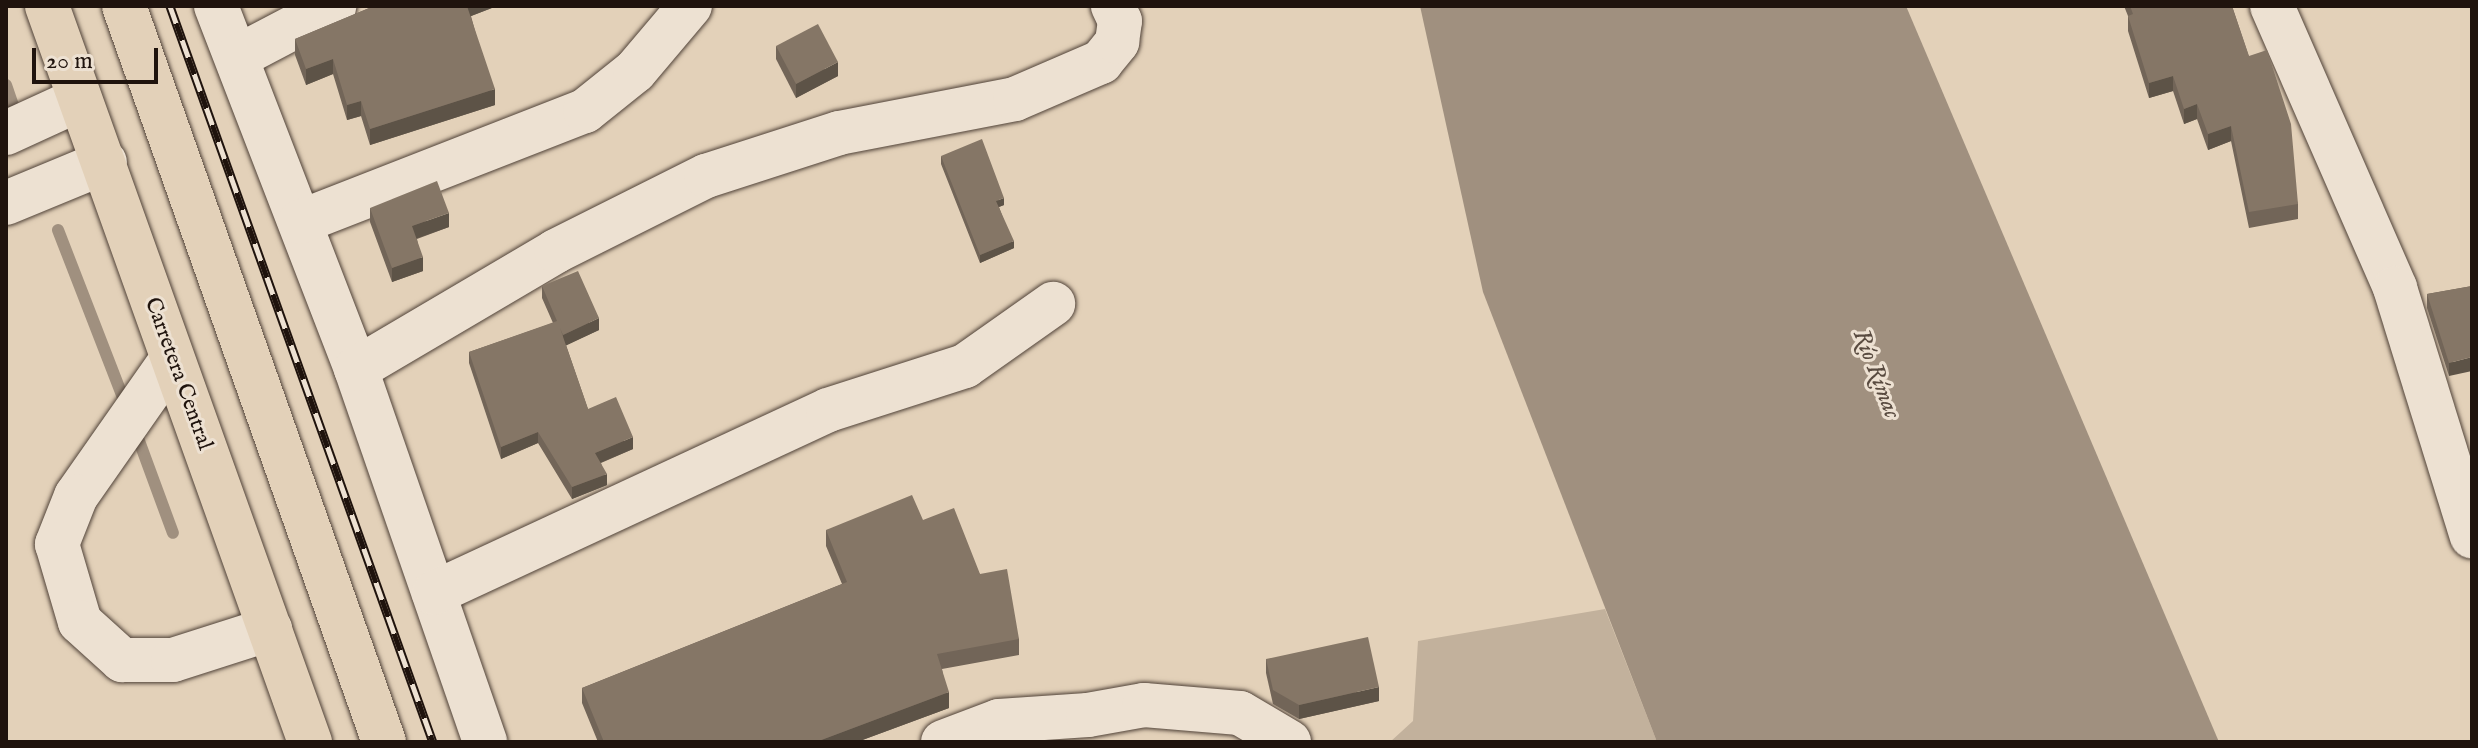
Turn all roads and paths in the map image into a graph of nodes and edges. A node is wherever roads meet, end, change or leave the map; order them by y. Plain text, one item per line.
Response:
1 (47, 6) edge
2 (124, 6) edge
3 (216, 6) edge
4 (334, 6) edge
5 (690, 6) edge
6 (1113, 6) edge
7 (2272, 6) edge
8 (237, 57) junction
9 (80, 99) junction
10 (6, 133) edge
11 (105, 162) junction
12 (6, 203) edge
13 (300, 222) junction
14 (1053, 304) dead end
15 (172, 359) junction
16 (356, 369) junction
17 (2472, 536) edge
18 (434, 593) junction
19 (270, 629) junction
20 (310, 742) edge
21 (384, 742) edge
22 (485, 742) edge
23 (943, 742) edge
24 (1289, 742) edge

1 - 9 highway, Carretera Central
2 - 21 highway
3 - 8 street
4 - 8 street
5 - 13 street
6 - 16 street
7 - 17 street
8 - 13 street
9 - 10 street
9 - 11 highway, Carretera Central
11 - 12 street
11 - 15 highway, Carretera Central
13 - 16 street
14 - 18 street
15 - 19 highway, Carretera Central
15 - 19 street
16 - 18 street
18 - 22 street
19 - 20 highway, Carretera Central
23 - 24 street

